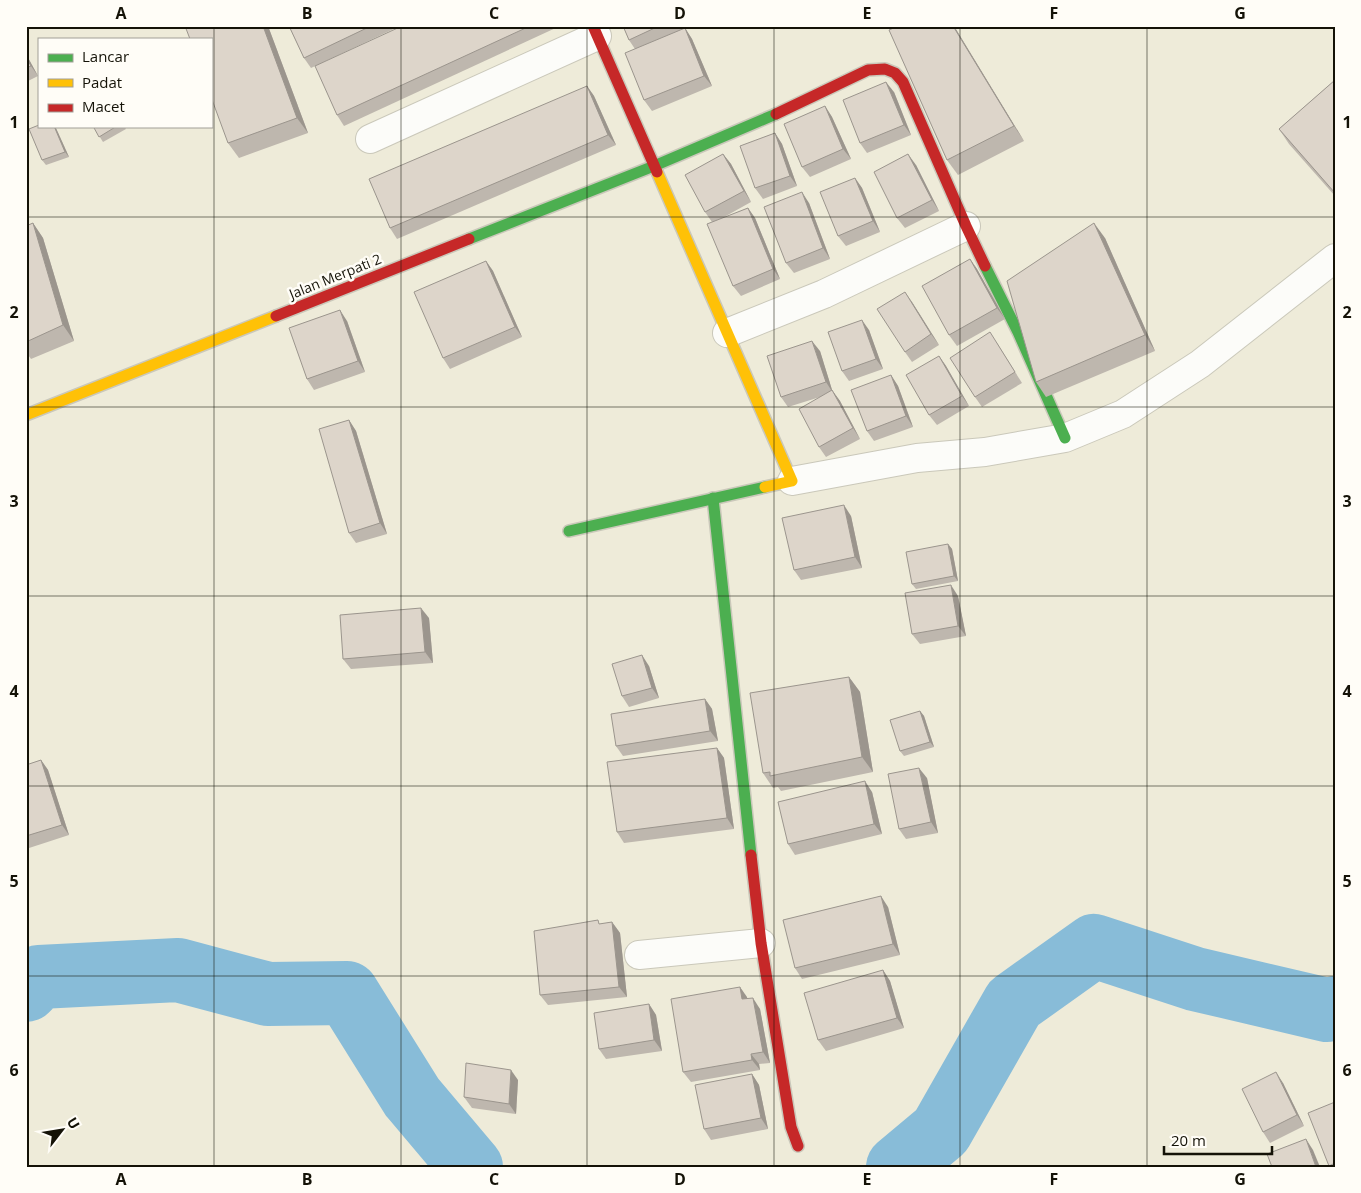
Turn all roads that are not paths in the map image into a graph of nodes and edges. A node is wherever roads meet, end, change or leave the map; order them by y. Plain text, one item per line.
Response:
1 (595, 31) edge
2 (370, 139) dead end
3 (654, 166) junction
4 (966, 226) junction
5 (1335, 258) edge
6 (727, 333) junction
7 (26, 415) edge
8 (1065, 438) junction
9 (792, 480) junction
10 (713, 498) junction
11 (569, 531) dead end
12 (761, 943) junction
13 (639, 955) dead end
14 (798, 1146) dead end

1 - 2 street
1 - 3 street
3 - 4 street, Jalan Merpati 2
3 - 6 street
3 - 7 street, Jalan Merpati 2
4 - 6 street
4 - 8 street, Jalan Merpati 2
5 - 8 street
6 - 9 street
8 - 9 street
9 - 10 street
10 - 11 street
10 - 12 street
12 - 13 street
12 - 14 street

